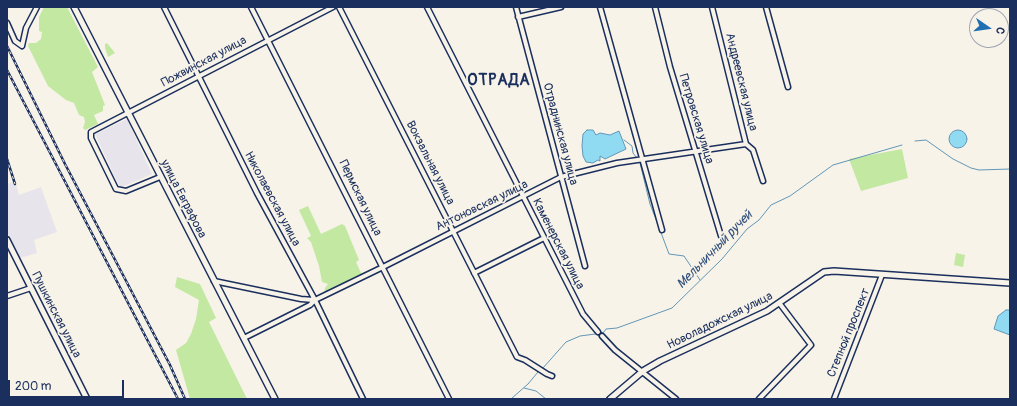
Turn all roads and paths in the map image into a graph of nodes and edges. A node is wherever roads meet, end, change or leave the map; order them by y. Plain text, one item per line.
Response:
1 (37, 7) edge
2 (74, 7) edge
3 (164, 7) edge
4 (251, 7) edge
5 (333, 7) edge
6 (340, 7) edge
7 (427, 7) edge
8 (516, 7) edge
9 (561, 7) edge
10 (600, 7) edge
11 (656, 7) edge
12 (712, 7) edge
13 (766, 7) edge
14 (518, 17) junction
15 (7, 23) edge
16 (268, 40) junction
17 (198, 77) junction
18 (788, 87) dead end
19 (128, 113) junction
20 (746, 144) junction
21 (695, 150) junction
22 (642, 159) junction
23 (160, 177) junction
24 (561, 177) junction
25 (763, 181) dead end
26 (523, 198) junction
27 (662, 230) dead end
28 (453, 231) junction
29 (721, 236) dead end
30 (544, 238) junction
31 (7, 240) edge
32 (586, 266) dead end
33 (383, 267) junction
34 (474, 273) junction
35 (882, 275) junction
36 (214, 281) junction
37 (1010, 283) edge
38 (31, 288) junction
39 (7, 296) edge
40 (315, 300) junction
41 (780, 304) junction
42 (598, 332) dead end
43 (602, 336) dead end
44 (244, 338) junction
45 (643, 371) junction
46 (552, 376) dead end
47 (87, 399) edge
48 (275, 399) edge
49 (363, 399) edge
50 (449, 399) edge
51 (610, 399) edge
52 (676, 399) edge
53 (759, 399) edge
54 (834, 399) edge

1 - 15 street
2 - 19 street, улица Евграфова
3 - 17 street, Николаевская улица
4 - 16 street, Пермская улица
5 - 16 street, Пожвинская улица
6 - 28 street, Вокзальная улица
7 - 26 street, Каменерская улица
8 - 14 street, Отраднинская улица
9 - 14 street
10 - 22 street
11 - 21 street, Петровская улица
12 - 20 street, Андреевская улица
13 - 18 street
14 - 24 street, Отраднинская улица
16 - 17 street, Пожвинская улица
16 - 33 street, Пермская улица
17 - 19 street, Пожвинская улица
17 - 40 street, Николаевская улица
19 - 23 street, улица Евграфова
19 - 23 street, Пожвинская улица
20 - 21 street, Антоновская улица
20 - 25 street, Андреевская улица
21 - 22 street, Антоновская улица
21 - 29 street, Петровская улица
22 - 24 street, Антоновская улица
22 - 27 street
23 - 36 street, улица Евграфова
24 - 26 street, Антоновская улица
24 - 32 street, Отраднинская улица
26 - 28 street, Антоновская улица
26 - 30 street, Каменерская улица
28 - 33 street, Антоновская улица
28 - 34 street, Вокзальная улица
30 - 34 street
30 - 42 street, Каменерская улица
31 - 38 street, Пушкинская улица
33 - 40 street, Антоновская улица
33 - 50 street, Пермская улица
34 - 46 street, Вокзальная улица
35 - 37 street, Новоладожская улица
35 - 41 street, Новоладожская улица
35 - 54 street, Степной проспект
36 - 40 street
36 - 44 street, улица Евграфова
38 - 39 street
38 - 47 street, Пушкинская улица
40 - 44 street, Антоновская улица
40 - 49 street, Николаевская улица
41 - 45 street, Новоладожская улица
41 - 53 street
43 - 45 street
44 - 48 street, улица Евграфова
45 - 51 street, Новоладожская улица
45 - 52 street

